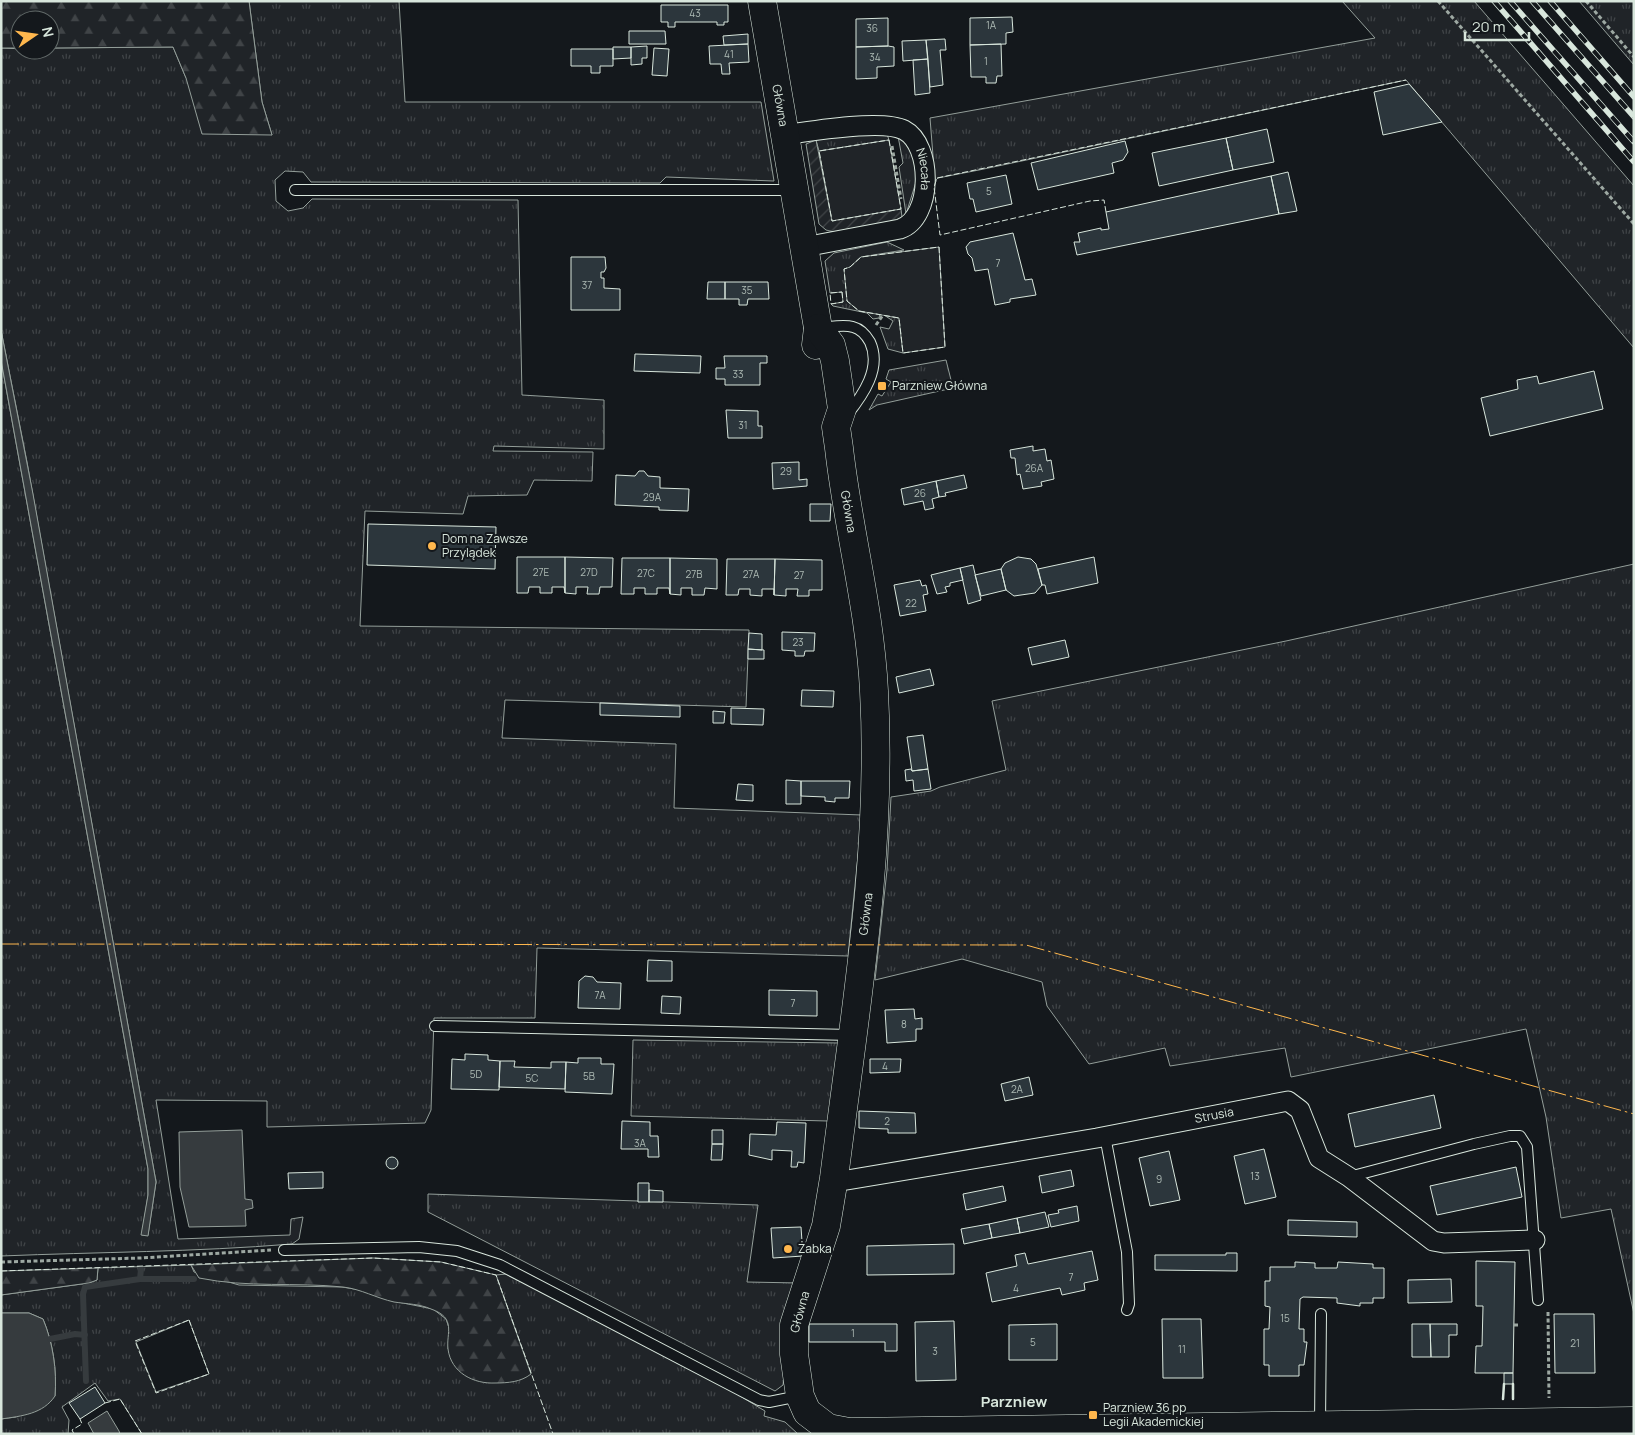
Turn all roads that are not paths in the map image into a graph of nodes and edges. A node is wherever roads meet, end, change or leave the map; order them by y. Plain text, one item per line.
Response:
1 (762, 1) edge
2 (785, 136) junction
3 (295, 190) dead end
4 (795, 190) junction
5 (804, 247) junction
6 (818, 328) junction
7 (836, 428) junction
8 (435, 1026) dead end
9 (852, 1036) junction
10 (1104, 1136) junction
11 (1349, 1177) junction
12 (834, 1178) junction
13 (1535, 1240) junction
14 (284, 1250) road end
15 (1538, 1300) dead end
16 (1128, 1310) dead end
17 (1321, 1314) dead end
18 (800, 1396) junction
19 (1634, 1421) edge
20 (1320, 1426) junction
21 (827, 1431) edge
22 (1070, 1431) edge

1 - 2 street, Główna
2 - 4 street, Główna
2 - 5 street, Niecała
3 - 4 lane
4 - 5 street, Główna
5 - 6 street, Główna
6 - 7 street, Główna
6 - 7 lane
7 - 9 street, Główna
8 - 9 lane
9 - 12 street, Główna
10 - 11 street, Strusia
10 - 12 street, Strusia
10 - 16 lane
11 - 13 street, Strusia
11 - 13 lane
12 - 18 street, Główna
13 - 15 lane
14 - 18 lane
17 - 20 lane
18 - 21 street
19 - 20 street
20 - 22 street
21 - 22 street

